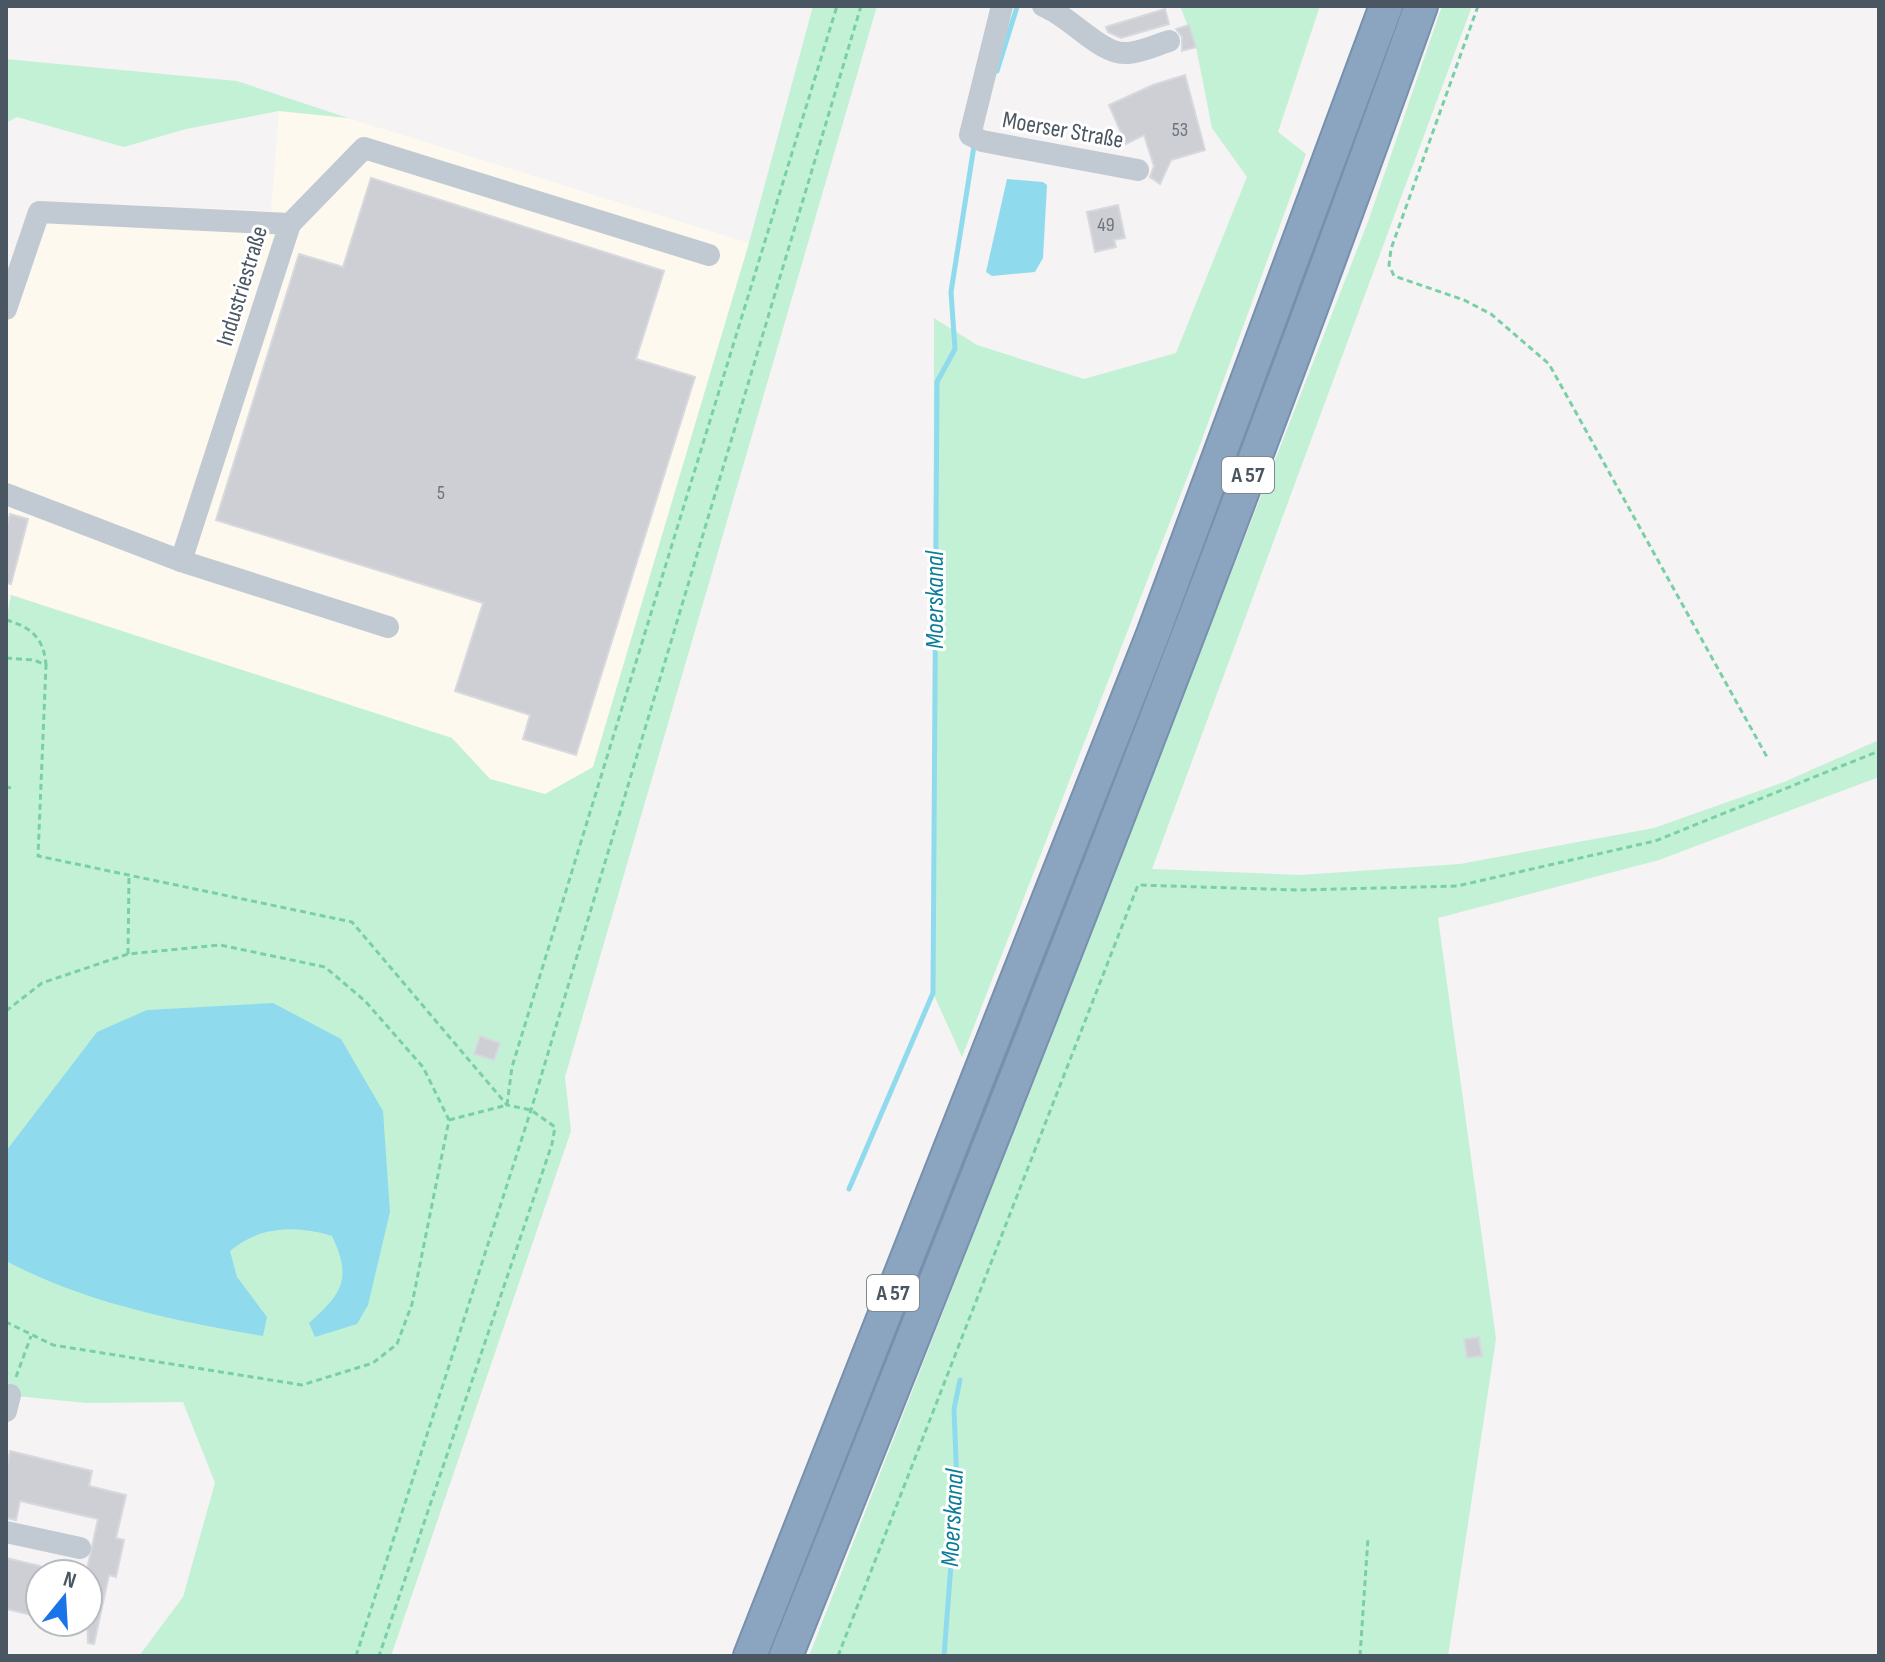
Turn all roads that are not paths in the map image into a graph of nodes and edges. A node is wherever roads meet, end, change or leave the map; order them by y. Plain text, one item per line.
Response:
1 (1002, 6) edge
2 (1043, 6) edge
3 (1386, 6) edge
4 (1421, 6) edge
5 (1169, 41) dead end
6 (1138, 170) dead end
7 (290, 224) junction
8 (709, 255) dead end
9 (6, 309) edge
10 (6, 494) edge
11 (181, 561) junction
12 (388, 627) dead end
13 (6, 1532) edge
14 (80, 1548) dead end
15 (750, 1656) edge
16 (786, 1656) edge

1 - 6 street, Moerser Straße
2 - 5 street
3 - 15 highway, A 57
4 - 16 highway, A 57
7 - 8 street
7 - 9 street, Industriestraße
7 - 11 street, Industriestraße
10 - 11 street
11 - 12 street
13 - 14 street

